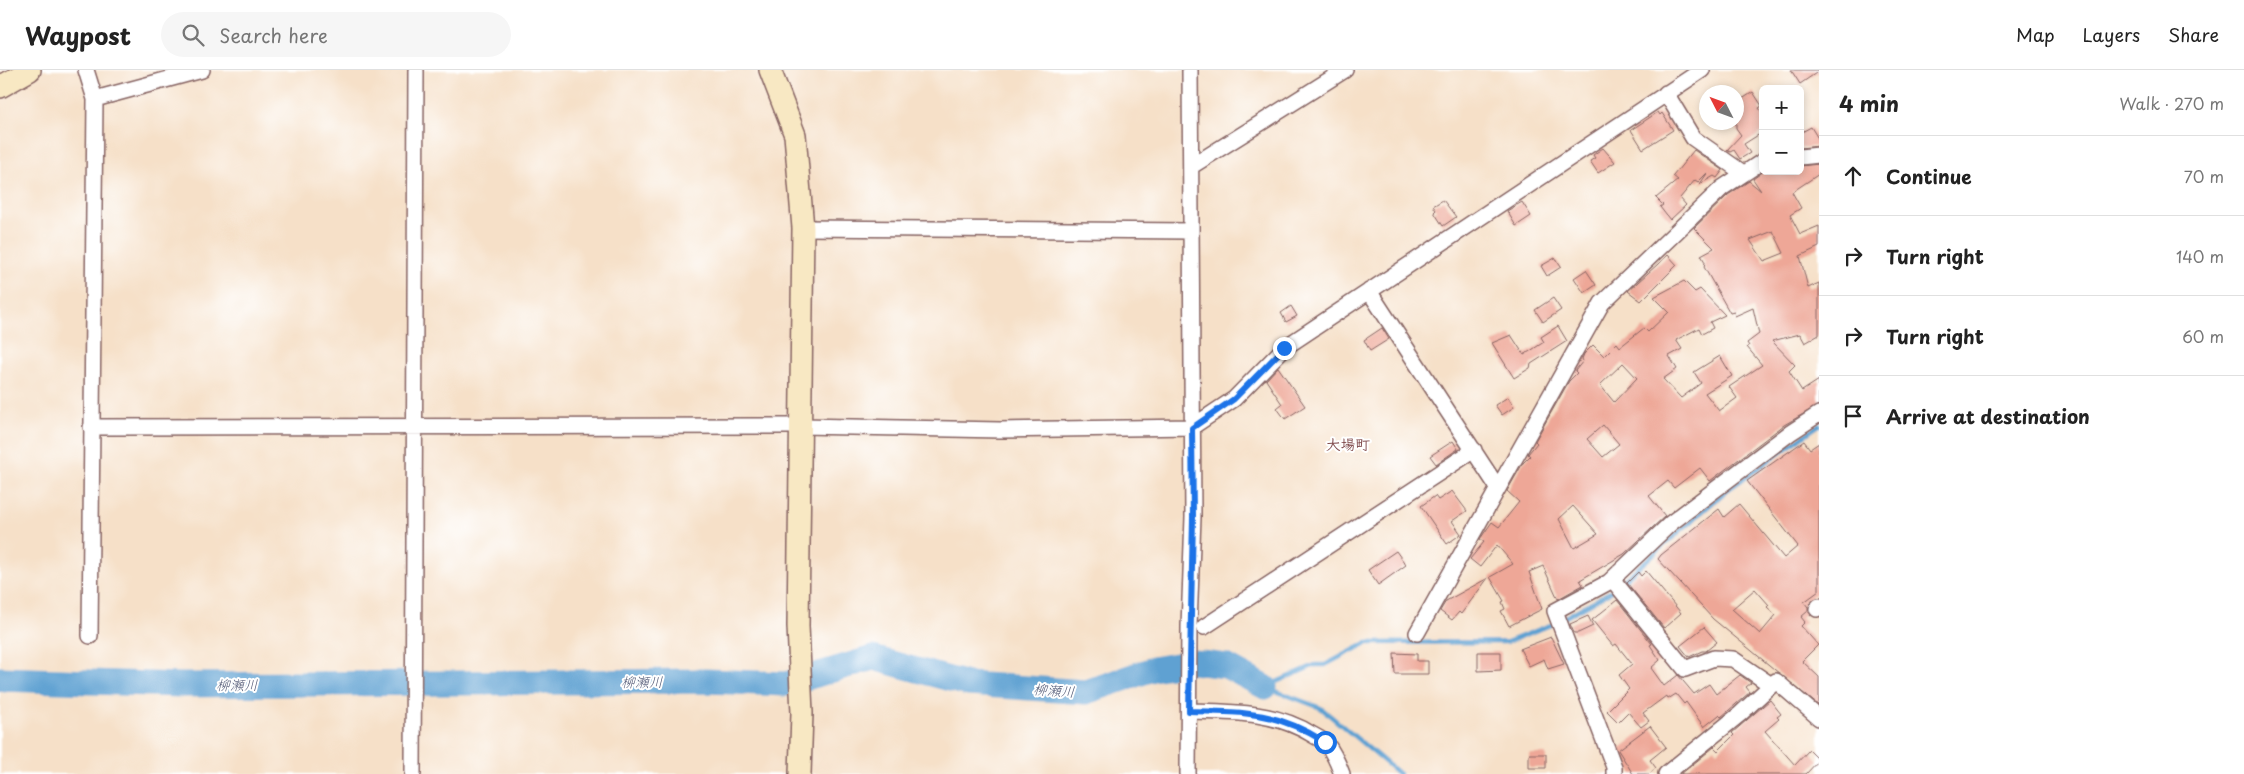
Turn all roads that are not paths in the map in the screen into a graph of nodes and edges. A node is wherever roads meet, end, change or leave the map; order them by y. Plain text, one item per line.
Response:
1 (30, 70) edge
2 (86, 70) edge
3 (202, 70) edge
4 (416, 70) edge
5 (770, 70) edge
6 (1190, 70) edge
7 (1345, 70) edge
8 (1702, 70) edge
9 (4, 80) edge
10 (1666, 93) junction
11 (95, 100) junction
12 (1819, 155) edge
13 (1804, 157) edge
14 (1759, 163) edge
15 (1192, 166) junction
16 (1743, 173) junction
17 (803, 228) junction
18 (1191, 231) junction
19 (1369, 290) junction
20 (1819, 414) edge
21 (802, 426) junction
22 (91, 427) junction
23 (415, 427) junction
24 (1192, 428) junction
25 (1474, 450) junction
26 (1498, 488) junction
27 (1613, 579) junction
28 (1204, 627) dead end
29 (1417, 633) dead end
30 (90, 636) dead end
31 (1771, 686) junction
32 (1189, 708) junction
33 (1819, 718) edge
34 (413, 774) edge
35 (800, 774) edge
36 (1188, 774) edge
37 (1342, 774) edge
38 (1614, 774) edge
39 (1666, 774) edge

1 - 9 street
2 - 11 street
3 - 11 street
4 - 23 street
5 - 17 street
6 - 15 street
7 - 15 street
8 - 10 street
10 - 16 street
10 - 19 street
11 - 22 street
12 - 13 street
14 - 16 street
15 - 18 street
16 - 26 street
17 - 18 street
17 - 21 street
18 - 24 street
19 - 24 street
19 - 25 street
20 - 27 street
21 - 23 street
21 - 24 street
21 - 35 street
22 - 23 street
22 - 30 street
23 - 34 street
24 - 32 street
25 - 26 street
25 - 28 street
26 - 29 street
27 - 31 street
27 - 38 street
31 - 33 street
31 - 39 street
32 - 36 street
32 - 37 street

